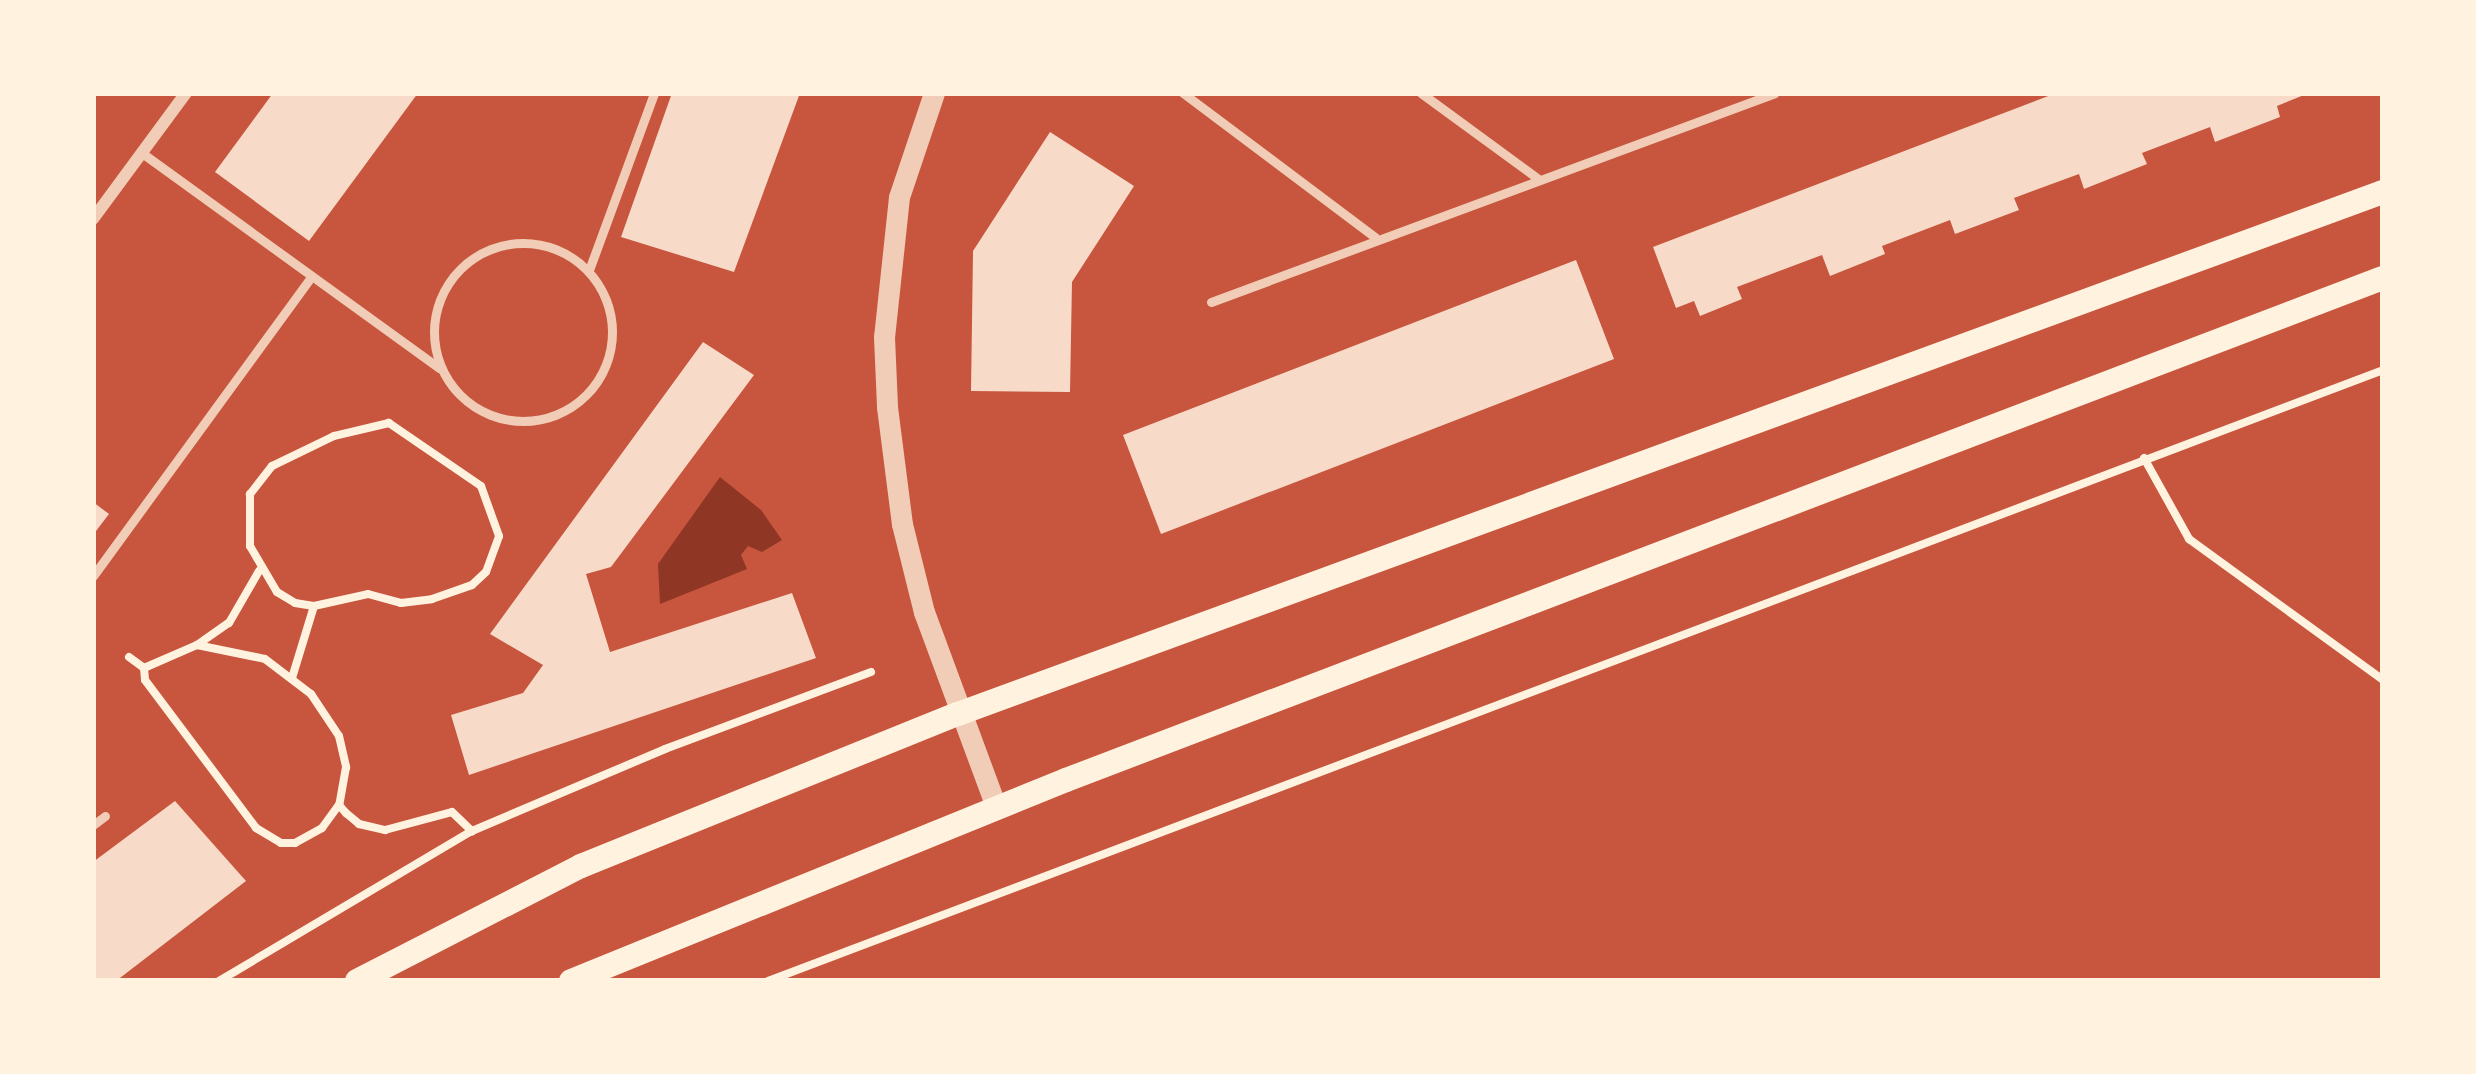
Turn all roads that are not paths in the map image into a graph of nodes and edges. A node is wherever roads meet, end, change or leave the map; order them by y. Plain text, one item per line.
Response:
1 (186, 93) edge
2 (654, 93) edge
3 (934, 93) edge
4 (1183, 93) edge
5 (1421, 93) edge
6 (1735, 93) edge
7 (1775, 93) edge
8 (1737, 108) junction
9 (142, 153) junction
10 (1537, 178) junction
11 (2383, 192) edge
12 (93, 219) edge
13 (1375, 237) junction
14 (589, 270) junction
15 (310, 278) junction
16 (2383, 278) edge
17 (1211, 302) dead end
18 (441, 369) junction
19 (93, 576) edge
20 (958, 714) junction
21 (996, 807) junction
22 (105, 816) dead end
23 (93, 825) edge
24 (357, 981) edge
25 (571, 981) edge

1 - 9 street
2 - 14 lane
3 - 20 street
4 - 13 lane
5 - 10 lane
6 - 8 lane
7 - 8 lane
8 - 10 lane
9 - 12 street
9 - 15 lane
10 - 13 lane
11 - 20 main road
13 - 17 lane
14 - 18 lane
14 - 18 lane
15 - 18 lane
15 - 19 lane
16 - 21 main road
20 - 21 street
20 - 24 main road
21 - 25 main road
22 - 23 lane

